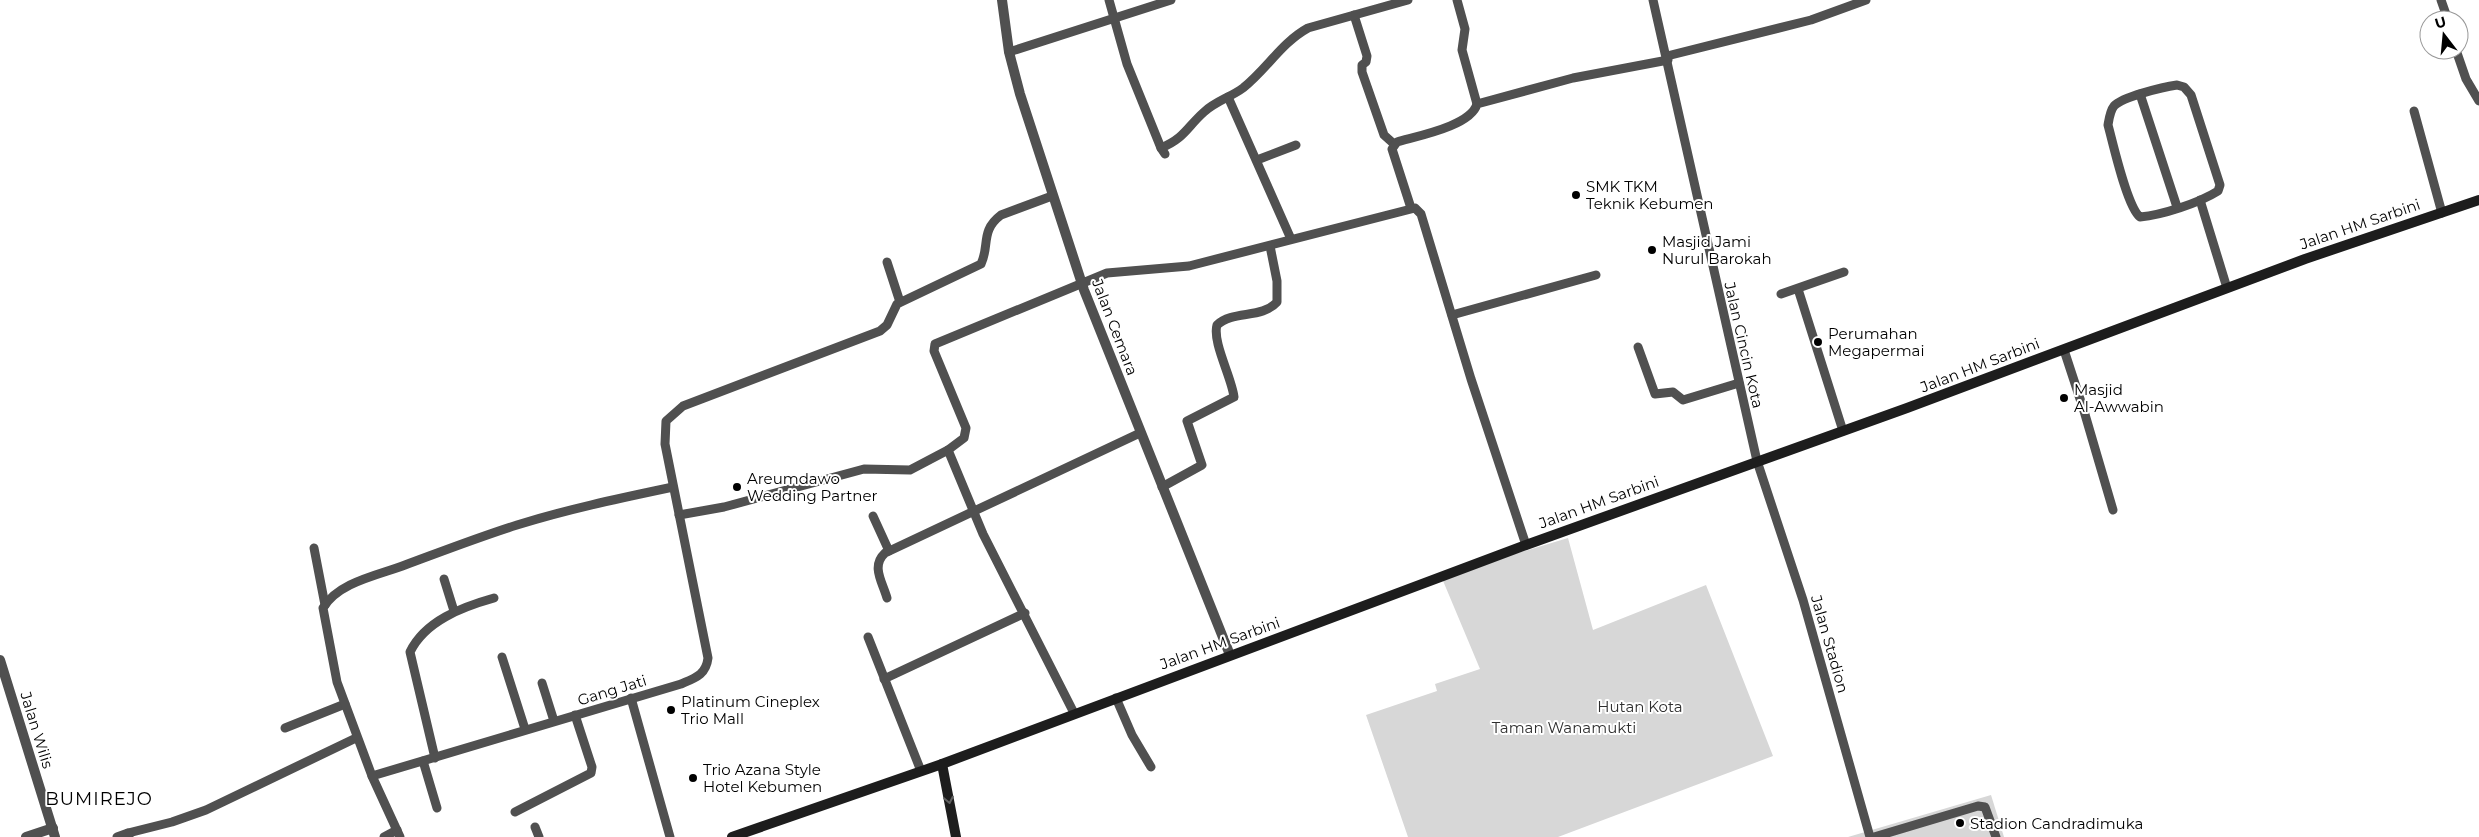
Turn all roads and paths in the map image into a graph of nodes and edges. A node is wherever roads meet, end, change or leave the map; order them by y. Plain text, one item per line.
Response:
1 (1002, 0) edge
2 (1109, 0) edge
3 (1171, 0) edge
4 (1408, 0) edge
5 (1457, 0) edge
6 (1653, 0) edge
7 (1866, 0) edge
8 (1354, 15) junction
9 (1114, 18) junction
10 (1009, 52) junction
11 (1667, 58) junction
12 (2459, 60) edge
13 (2140, 94) junction
14 (1228, 97) junction
15 (2479, 101) edge
16 (1477, 104) junction
17 (2414, 111) dead end
18 (1394, 144) junction
19 (1296, 145) dead end
20 (1257, 160) junction
21 (1052, 196) junction
22 (2200, 200) junction
23 (2479, 200) edge
24 (2177, 207) junction
25 (1410, 208) junction
26 (2442, 213) junction
27 (1292, 239) junction
28 (1270, 246) junction
29 (887, 262) dead end
30 (1844, 272) dead end
31 (1596, 275) dead end
32 (1082, 282) junction
33 (2227, 288) junction
34 (1798, 289) junction
35 (1781, 294) dead end
36 (900, 302) junction
37 (1452, 315) junction
38 (1638, 347) dead end
39 (2064, 350) junction
40 (1739, 383) junction
41 (1843, 431) junction
42 (1140, 433) junction
43 (948, 450) junction
44 (1757, 461) junction
45 (673, 487) junction
46 (1162, 487) junction
47 (2114, 510) dead end
48 (972, 513) junction
49 (679, 515) junction
50 (874, 516) dead end
51 (1526, 545) junction
52 (314, 548) dead end
53 (889, 551) junction
54 (444, 579) dead end
55 (494, 598) dead end
56 (887, 598) dead end
57 (325, 604) junction
58 (454, 611) junction
59 (1025, 613) junction
60 (868, 637) dead end
61 (1230, 655) junction
62 (502, 657) dead end
63 (0, 660) edge
64 (884, 678) junction
65 (542, 683) dead end
66 (631, 698) junction
67 (1116, 698) junction
68 (345, 704) junction
69 (1074, 713) junction
70 (575, 715) junction
71 (554, 721) junction
72 (285, 728) dead end
73 (525, 729) junction
74 (356, 738) junction
75 (435, 758) junction
76 (423, 761) junction
77 (942, 764) junction
78 (1151, 767) dead end
79 (921, 770) junction
80 (372, 776) junction
81 (437, 808) dead end
82 (515, 812) dead end
83 (536, 827) dead end
84 (54, 833) edge
85 (399, 833) edge
86 (129, 835) edge
87 (26, 837) edge
88 (117, 837) edge
89 (384, 837) edge
90 (538, 837) edge
91 (670, 837) edge
92 (732, 837) edge
93 (956, 837) edge
94 (1872, 837) edge
95 (1996, 837) edge

1 - 10 street, Jalan Cemara
2 - 9 street
3 - 9 street
4 - 8 street
5 - 16 street
6 - 11 street, Jalan Cincin Kota
7 - 11 street
8 - 14 street
8 - 18 street
9 - 10 street
9 - 14 street
10 - 21 street, Jalan Cemara
11 - 16 street
11 - 40 street, Jalan Cincin Kota
12 - 15 street
13 - 22 street
13 - 24 street
13 - 24 street
14 - 20 street
16 - 18 street
17 - 26 street
18 - 25 street
19 - 20 street
20 - 27 street
21 - 32 street, Jalan Cemara
21 - 36 street
22 - 24 street
22 - 33 street
23 - 26 main road, Jalan HM Sarbini
25 - 27 street
25 - 37 street
26 - 33 main road, Jalan HM Sarbini
27 - 28 street
28 - 32 street
28 - 46 street
29 - 36 street
30 - 34 street
31 - 37 street
32 - 42 street, Jalan Cemara
32 - 43 street
33 - 39 main road, Jalan HM Sarbini
34 - 35 street
34 - 41 street
36 - 45 street
37 - 51 street
38 - 40 street
39 - 41 main road, Jalan HM Sarbini
39 - 47 street
40 - 44 street, Jalan Cincin Kota
41 - 44 main road, Jalan HM Sarbini
42 - 46 street, Jalan Cemara
42 - 48 street
43 - 48 street
43 - 49 street
44 - 51 main road, Jalan HM Sarbini
44 - 94 street, Jalan Stadion
45 - 49 street
45 - 57 street
46 - 61 street, Jalan Cemara
48 - 53 street
48 - 59 street
49 - 66 street, Gang Jati
50 - 53 street
51 - 61 main road, Jalan HM Sarbini
52 - 57 street
53 - 56 street
54 - 58 street
55 - 58 street
57 - 68 street
58 - 75 street
59 - 64 street
59 - 69 street
60 - 64 street
61 - 67 main road, Jalan HM Sarbini
62 - 73 street
63 - 84 street, Jalan Wilis
64 - 79 street
65 - 71 street
66 - 70 street, Gang Jati
66 - 91 street
67 - 69 main road, Jalan HM Sarbini
67 - 78 street
68 - 72 street
68 - 74 street
69 - 77 main road, Jalan HM Sarbini
70 - 71 street, Gang Jati
70 - 82 street
71 - 73 street, Gang Jati
73 - 75 street, Gang Jati
74 - 80 street
74 - 86 street
75 - 76 street, Gang Jati
76 - 80 street, Gang Jati
76 - 81 street
77 - 79 main road, Jalan HM Sarbini
77 -> 93 main road
79 - 92 main road, Jalan HM Sarbini
80 - 85 street
83 - 90 street
84 - 87 street
85 - 89 street
86 - 88 street
94 - 95 street, Jalan Stadion

